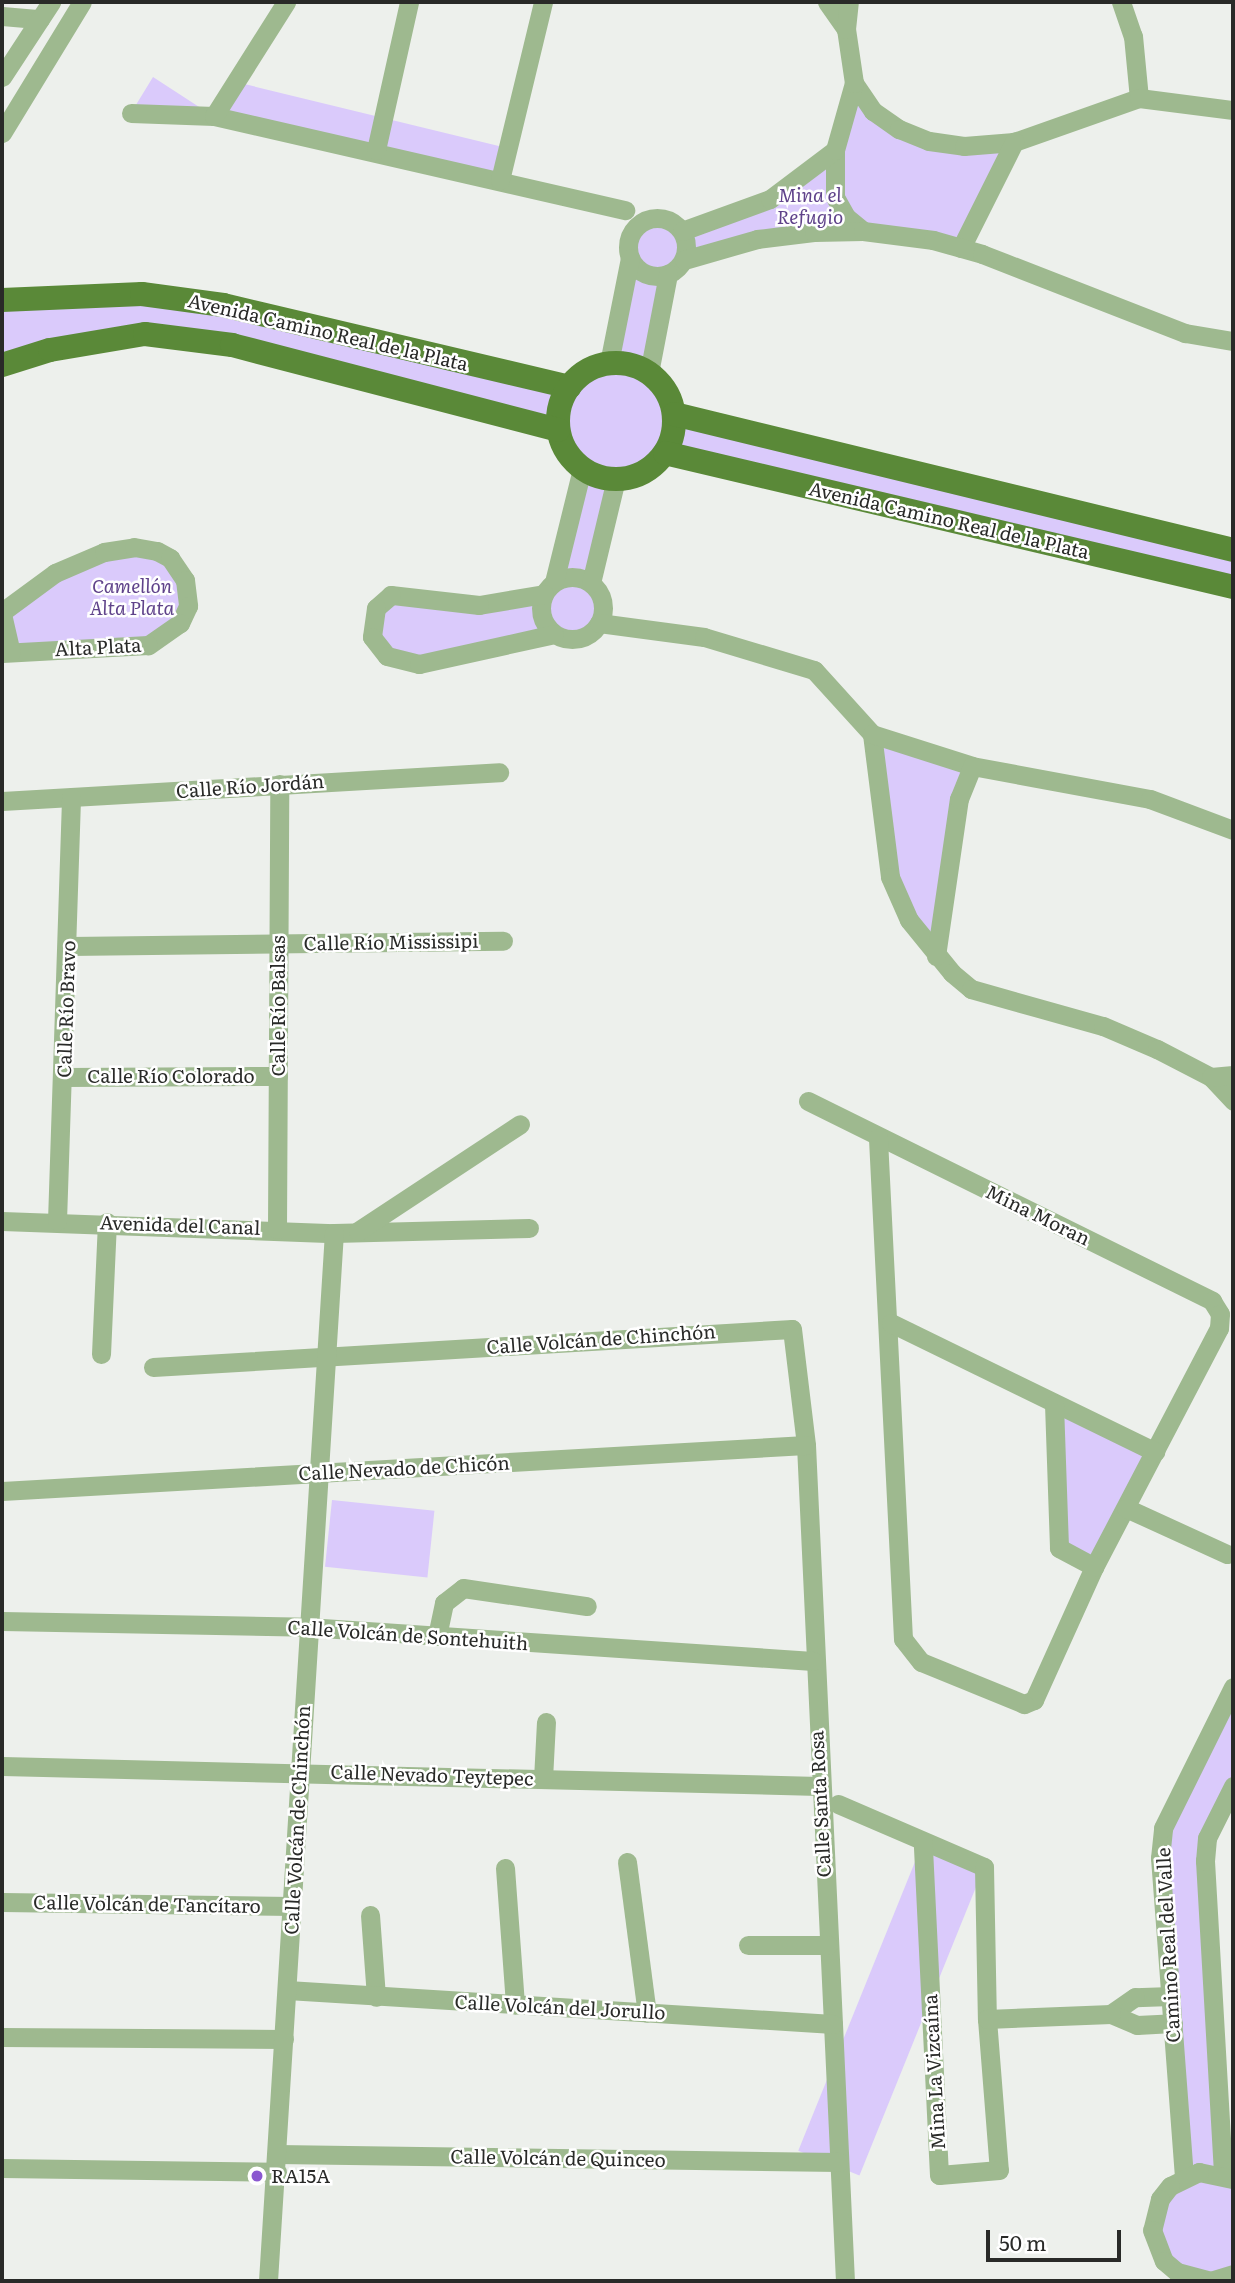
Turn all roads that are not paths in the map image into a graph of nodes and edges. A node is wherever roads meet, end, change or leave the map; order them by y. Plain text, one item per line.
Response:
1 (51, 2) edge
2 (82, 2) edge
3 (286, 2) edge
4 (409, 2) edge
5 (543, 2) edge
6 (827, 2) edge
7 (849, 2) edge
8 (1121, 2) edge
9 (2, 16) edge
10 (40, 19) junction
11 (846, 29) junction
12 (2, 77) edge
13 (854, 83) junction
14 (1139, 98) junction
15 (1233, 110) edge
16 (131, 113) dead end
17 (214, 116) junction
18 (2, 133) edge
19 (1014, 142) junction
20 (376, 150) junction
21 (835, 150) junction
22 (500, 180) junction
23 (625, 210) dead end
24 (682, 231) junction
25 (863, 231) junction
26 (961, 248) junction
27 (630, 258) junction
28 (684, 260) junction
29 (668, 274) junction
30 (2, 300) edge
31 (1233, 341) edge
32 (609, 363) junction
33 (2, 365) edge
34 (649, 373) junction
35 (569, 387) junction
36 (674, 414) junction
37 (558, 430) junction
38 (665, 453) junction
39 (582, 469) junction
40 (616, 479) junction
41 (1233, 550) edge
42 (591, 583) junction
43 (1233, 587) edge
44 (549, 588) junction
45 (2, 613) edge
46 (600, 623) junction
47 (554, 634) junction
48 (7, 653) edge
49 (872, 734) junction
50 (972, 766) junction
51 (499, 772) dead end
52 (279, 784) junction
53 (71, 797) junction
54 (2, 802) edge
55 (1233, 830) edge
56 (503, 941) dead end
57 (278, 944) junction
58 (69, 946) junction
59 (936, 956) junction
60 (1233, 1075) edge
61 (278, 1076) junction
62 (1211, 1076) junction
63 (64, 1077) junction
64 (808, 1101) dead end
65 (1233, 1101) edge
66 (520, 1124) dead end
67 (878, 1138) junction
68 (2, 1221) edge
69 (57, 1221) junction
70 (107, 1222) junction
71 (529, 1228) dead end
72 (277, 1229) junction
73 (358, 1231) junction
74 (334, 1233) junction
75 (891, 1323) junction
76 (792, 1329) joint
77 (101, 1354) dead end
78 (327, 1359) junction
79 (153, 1367) dead end
80 (1054, 1404) junction
81 (806, 1445) junction
82 (1154, 1452) junction
83 (320, 1473) junction
84 (2, 1491) edge
85 (1126, 1508) junction
86 (1231, 1557) edge
87 (1094, 1567) junction
88 (587, 1606) dead end
89 (2, 1621) edge
90 (307, 1627) junction
91 (437, 1636) junction
92 (813, 1661) junction
93 (1233, 1687) edge
94 (546, 1722) dead end
95 (2, 1766) edge
96 (302, 1770) junction
97 (543, 1779) junction
98 (820, 1786) junction
99 (1233, 1786) edge
100 (838, 1804) dead end
101 (923, 1842) junction
102 (627, 1862) dead end
103 (505, 1868) dead end
104 (2, 1902) edge
105 (292, 1906) junction
106 (370, 1915) dead end
107 (748, 1945) dead end
108 (828, 1945) junction
109 (287, 1990) junction
110 (1171, 1996) junction
111 (376, 1997) junction
112 (514, 2005) junction
113 (647, 2012) junction
114 (1111, 2014) junction
115 (987, 2019) junction
116 (1173, 2023) junction
117 (833, 2024) junction
118 (2, 2037) edge
119 (284, 2039) junction
120 (839, 2162) junction
121 (277, 2163) junction
122 (2, 2168) edge
123 (1228, 2176) edge
124 (1184, 2177) junction
125 (1233, 2274) edge
126 (1173, 2275) edge
127 (268, 2281) edge
128 (845, 2281) edge
129 (1210, 2281) edge

1 - 10 street
2 - 18 street
3 - 17 street
4 - 20 street
5 - 22 street
6 - 11 street
7 - 11 street
8 - 14 street
9 - 10 street
10 - 12 street
11 - 13 street
13 - 19 street
13 - 21 street
14 - 15 street
14 - 19 street
16 - 17 street
17 - 20 street
19 - 26 street
20 - 22 street
21 - 24 street
21 - 25 street
22 - 23 street
24 - 27 street
24 - 28 street
25 - 26 street
25 - 28 street
26 - 31 street
27 - 29 street
27 - 32 street
28 - 29 street
29 - 34 street
30 - 35 main road, Avenida Camino Real de la Plata
32 - 34 main road
32 - 35 main road
33 - 37 main road, Avenida Camino Real de la Plata
34 - 36 main road
35 - 37 main road
36 - 38 main road
36 - 41 main road, Avenida Camino Real de la Plata
37 - 39 main road
38 - 40 main road
38 - 43 main road, Avenida Camino Real de la Plata
39 - 40 main road
39 - 44 street
40 - 42 street
42 - 44 street
42 - 46 street
44 - 47 street
44 - 47 street
45 - 48 street
45 - 48 street, Alta Plata
46 - 47 street
46 - 49 street
49 - 50 street
49 - 59 street
50 - 55 street
50 - 59 street
51 - 52 street, Calle Río Jordán
52 - 53 street, Calle Río Jordán
52 - 57 street, Calle Río Balsas
53 - 54 street, Calle Río Jordán
53 - 58 street, Calle Río Bravo
56 - 57 street, Calle Río Mississipi
57 - 58 street, Calle Río Mississipi
57 - 61 street, Calle Río Balsas
58 - 63 street, Calle Río Bravo
59 - 62 street
60 - 62 street
61 - 63 street, Calle Río Colorado
61 - 72 street, Calle Río Balsas
62 - 65 street
63 - 69 street, Calle Río Bravo
64 - 67 street
66 - 73 street, Avenida del Canal
67 - 75 street, Mina Moran
67 - 82 street, Mina Moran
68 - 69 street, Avenida del Canal
69 - 70 street, Avenida del Canal
70 - 72 street, Avenida del Canal
70 - 77 street
71 - 73 street, Avenida del Canal
72 - 74 street, Avenida del Canal
73 - 74 street, Avenida del Canal
74 - 78 street, Calle Volcán de Chinchón
75 - 80 street
75 - 87 street, Mina Moran
76 - 78 street, Calle Volcán de Chinchón
76 - 81 street, Calle Santa Rosa
78 - 79 street, Calle Volcán de Chinchón
78 - 83 street, Calle Volcán de Chinchón
80 - 82 street
80 - 87 street
81 - 83 street, Calle Nevado de Chicón
81 - 92 street, Calle Santa Rosa
82 - 85 street, Mina Moran
83 - 84 street, Calle Nevado de Chicón
83 - 90 street, Calle Volcán de Chinchón
85 - 86 street
85 - 87 street, Mina Moran
88 - 91 street
89 - 90 street, Calle Volcán de Sontehuith
90 - 91 street, Calle Volcán de Sontehuith
90 - 96 street, Calle Volcán de Chinchón
91 - 92 street, Calle Volcán de Sontehuith
92 - 98 street, Calle Santa Rosa
93 - 110 street, Camino Real del Valle
94 - 97 street
95 - 96 street, Calle Nevado Teytepec
96 - 97 street, Calle Nevado Teytepec
96 - 105 street, Calle Volcán de Chinchón
97 - 98 street, Calle Nevado Teytepec
98 - 108 street, Calle Santa Rosa
99 - 123 street
100 - 101 street, Mina La Vizcaína
101 - 115 street, Mina La Vizcaína
101 - 115 street, Mina La Vizcaína
102 - 113 street
103 - 112 street
104 - 105 street, Calle Volcán de Tancítaro
105 - 109 street, Calle Volcán de Chinchón
106 - 111 street
107 - 108 street
108 - 117 street, Calle Santa Rosa
109 - 111 street, Calle Volcán del Jorullo
109 - 119 street, Calle Volcán de Chinchón
110 - 114 street
110 - 116 street, Camino Real del Valle
111 - 112 street, Calle Volcán del Jorullo
112 - 113 street, Calle Volcán del Jorullo
113 - 117 street, Calle Volcán del Jorullo
114 - 115 street
114 - 116 street
116 - 124 street, Camino Real del Valle
117 - 120 street, Calle Santa Rosa
118 - 119 street
119 - 121 street, Calle Volcán de Chinchón
120 - 121 street, Calle Volcán de Quinceo
120 - 128 street, Calle Santa Rosa
121 - 122 street, Calle Volcán de Quinceo
121 - 127 street, Calle Volcán de Chinchón
123 - 124 street
124 - 126 street
125 - 129 street
126 - 129 street

